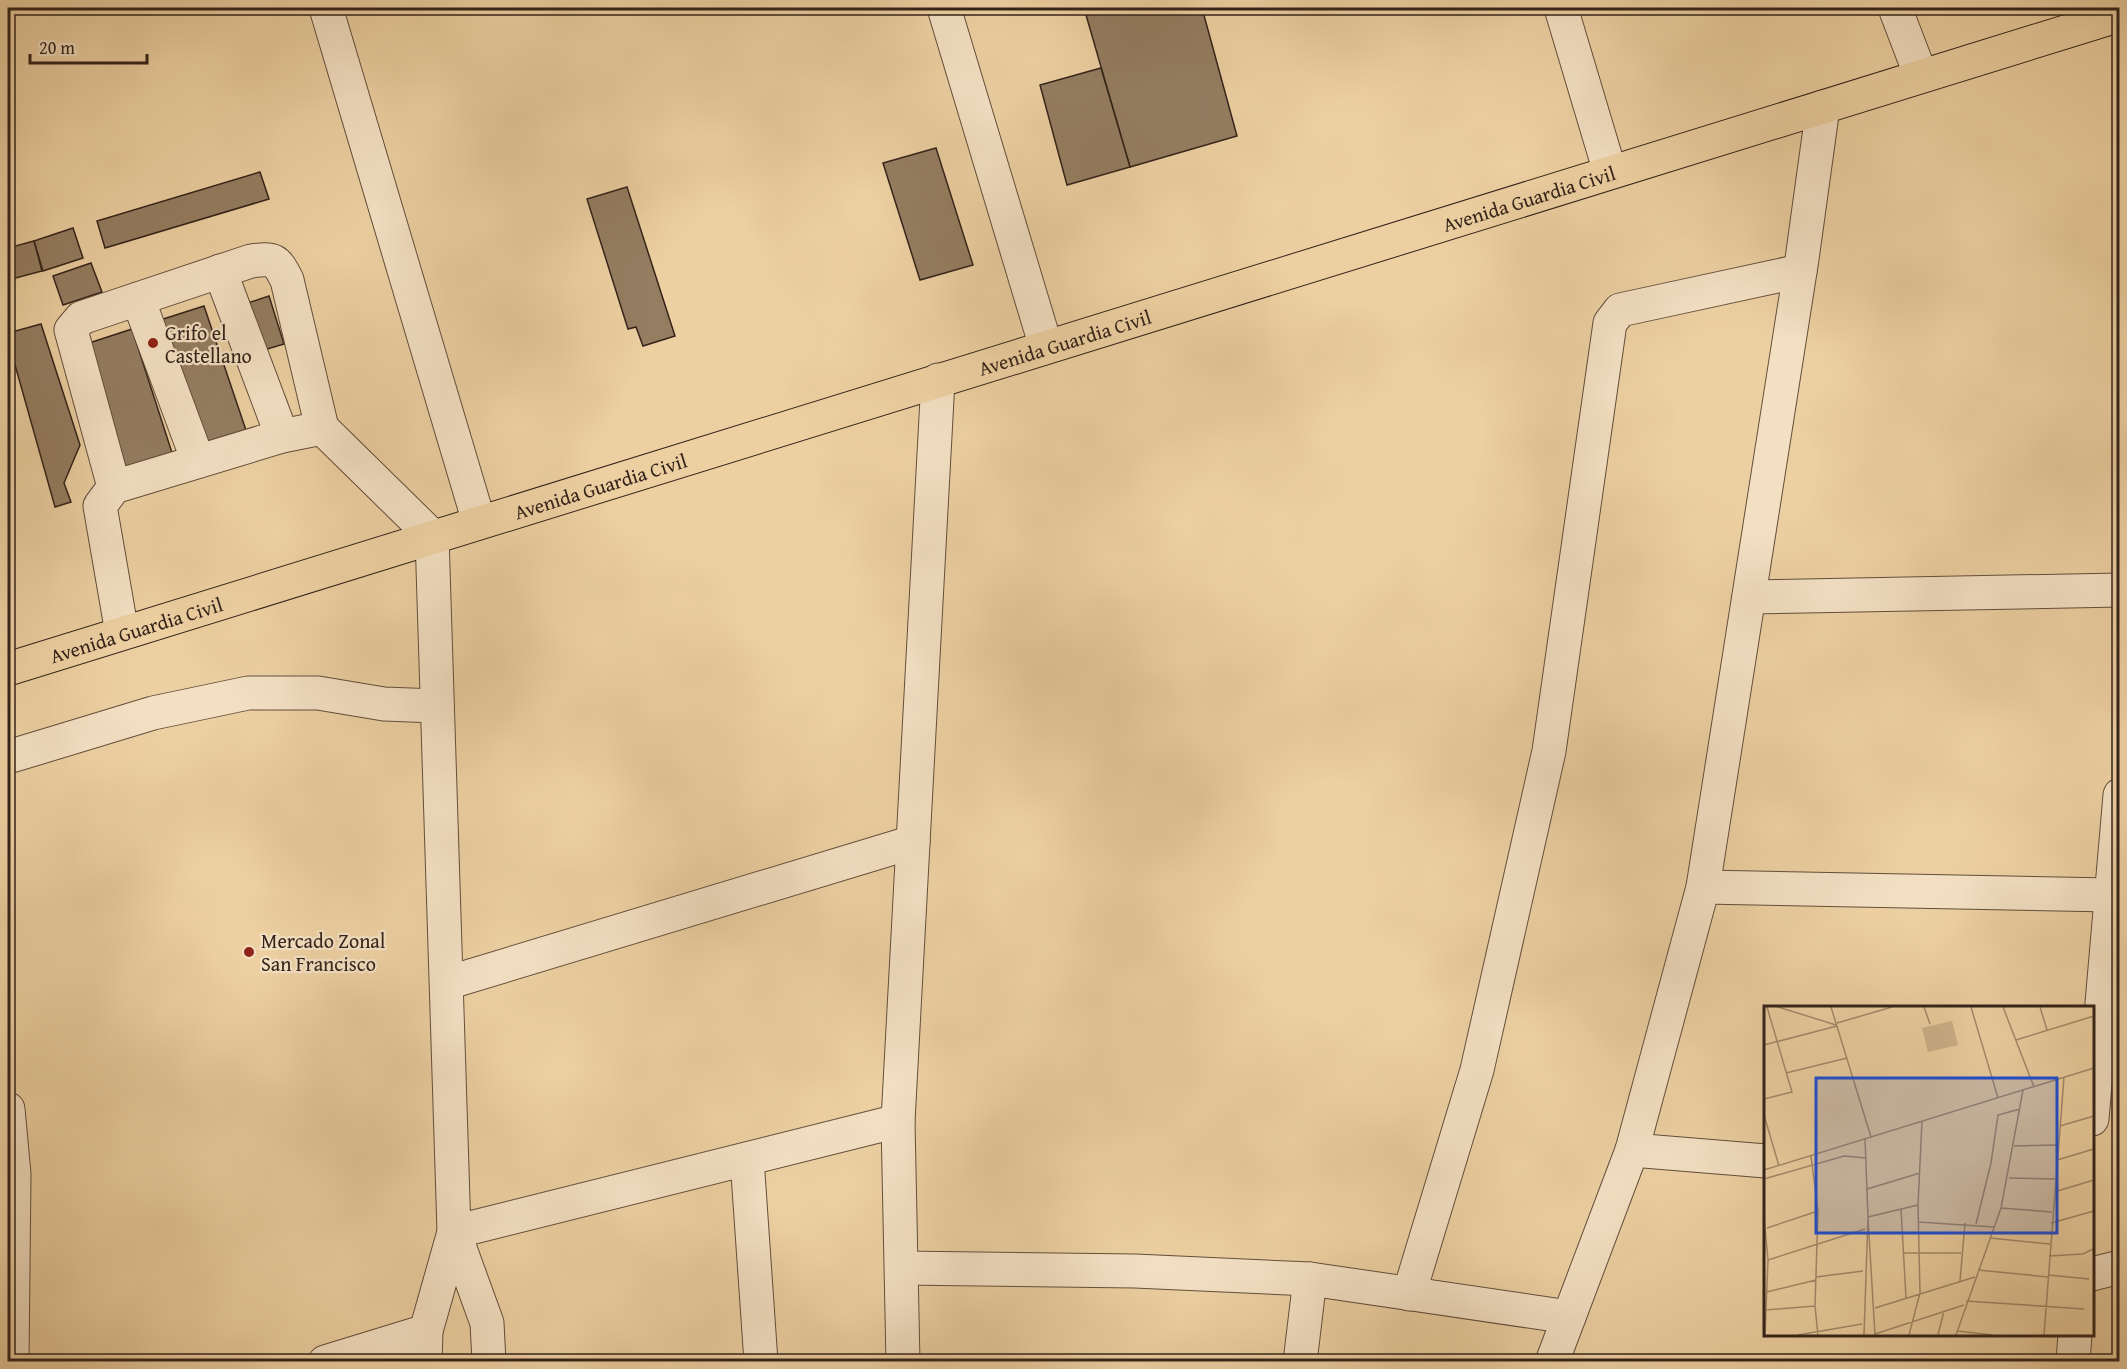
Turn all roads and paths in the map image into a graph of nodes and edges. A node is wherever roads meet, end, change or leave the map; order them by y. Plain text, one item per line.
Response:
1 (326, 8) edge
2 (944, 8) edge
3 (1561, 8) edge
4 (1895, 8) edge
5 (2120, 15) edge
6 (1921, 76) junction
7 (1823, 106) junction
8 (1610, 172) junction
9 (220, 271) junction
10 (1800, 271) junction
11 (138, 299) junction
12 (1046, 347) junction
13 (938, 380) junction
14 (322, 428) junction
15 (282, 436) junction
16 (198, 461) junction
17 (114, 487) junction
18 (479, 522) junction
19 (432, 536) junction
20 (2120, 590) edge
21 (1749, 597) junction
22 (122, 633) junction
23 (8, 669) edge
24 (437, 706) junction
25 (8, 757) edge
26 (2120, 795) edge
27 (913, 842) junction
28 (1703, 887) junction
29 (2111, 895) junction
30 (447, 983) junction
31 (2111, 1002) edge
32 (2094, 1107) edge
33 (8, 1109) edge
34 (898, 1121) junction
35 (1632, 1150) junction
36 (747, 1159) junction
37 (1764, 1161) edge
38 (11, 1175) edge
39 (454, 1232) junction
40 (2120, 1267) edge
41 (902, 1268) junction
42 (2094, 1274) edge
43 (1310, 1279) junction
44 (1409, 1294) junction
45 (1569, 1317) junction
46 (2075, 1336) edge
47 (426, 1346) edge
48 (12, 1362) edge
49 (325, 1362) edge
50 (489, 1362) edge
51 (761, 1362) edge
52 (903, 1362) edge
53 (1300, 1362) edge
54 (1552, 1362) edge
55 (2073, 1362) edge

1 - 18 street
2 - 12 street
3 - 8 street
4 - 6 street
5 - 6 highway, Avenida Guardia Civil
6 - 7 highway, Avenida Guardia Civil
7 - 8 highway, Avenida Guardia Civil
7 - 10 street
8 - 12 highway, Avenida Guardia Civil
9 - 11 street
9 - 14 street
9 - 15 street
10 - 21 street
10 - 44 street
11 - 16 street
11 - 17 street
12 - 13 highway, Avenida Guardia Civil
13 - 18 highway, Avenida Guardia Civil
13 - 27 street
14 - 15 street
14 - 19 street
15 - 16 street
16 - 17 street
17 - 22 street
18 - 19 highway, Avenida Guardia Civil
19 - 22 highway, Avenida Guardia Civil
19 - 24 street
20 - 21 street
21 - 28 street
22 - 23 highway, Avenida Guardia Civil
24 - 25 street
24 - 30 street
26 - 29 street
27 - 30 street
27 - 34 street
28 - 29 street
28 - 35 street
29 - 31 street
30 - 39 street
31 - 32 street
33 - 38 street
34 - 36 street
34 - 41 street
35 - 37 street
35 - 45 street
36 - 39 street
36 - 51 street
38 - 48 street
39 - 47 street
39 - 50 street
40 - 42 street
41 - 43 street
41 - 52 street
43 - 44 street
43 - 53 street
44 - 45 street
45 - 54 street
46 - 55 street
47 - 49 street

